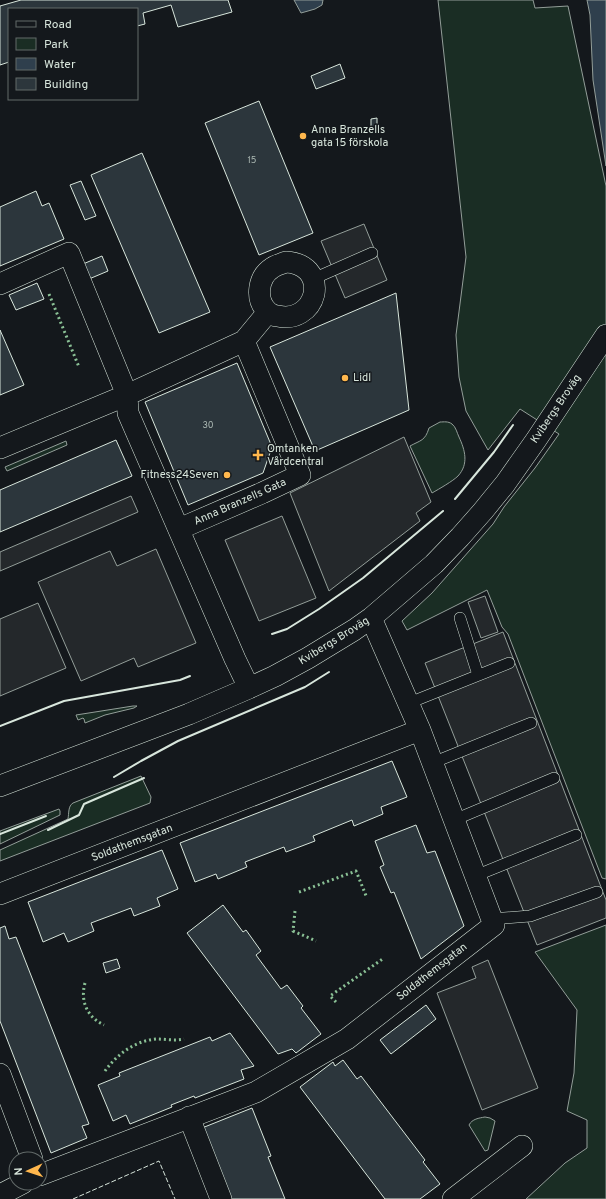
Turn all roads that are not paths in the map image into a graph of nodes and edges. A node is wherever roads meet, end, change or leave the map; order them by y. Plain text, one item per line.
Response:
1 (372, 253) dead end
2 (313, 279) junction
3 (0, 284) edge
4 (268, 312) junction
5 (606, 335) edge
6 (244, 341) junction
7 (127, 395) junction
8 (0, 448) edge
9 (179, 529) junction
10 (371, 618) junction
11 (460, 618) dead end
12 (509, 663) dead end
13 (478, 675) junction
14 (249, 688) junction
15 (409, 703) junction
16 (531, 722) dead end
17 (420, 730) junction
18 (432, 762) junction
19 (554, 778) dead end
20 (0, 786) edge
21 (454, 820) junction
22 (576, 835) dead end
23 (475, 876) junction
24 (597, 892) dead end
25 (0, 894) edge
26 (491, 919) junction
27 (0, 1074) edge
28 (189, 1117) junction
29 (522, 1146) dead end
30 (29, 1151) edge
31 (48, 1172) edge
32 (221, 1199) edge
33 (453, 1199) edge

1 - 2 lane
2 - 4 street
2 - 4 street
3 - 7 street
4 - 6 street
5 - 10 street, Kvibergs Broväg
6 - 7 street
6 - 9 street, Anna Branzells Gata
7 - 8 street
7 - 9 street
9 - 14 street
10 - 14 street, Kvibergs Broväg
10 - 15 street
11 - 13 lane
12 - 13 lane
13 - 15 lane
14 - 20 street, Kvibergs Broväg
15 - 17 street
16 - 18 lane
17 - 18 street
17 - 25 street, Soldathemsgatan
18 - 21 street
19 - 21 lane
21 - 23 street
22 - 23 lane
23 - 26 street
24 - 26 lane
26 - 28 street, Soldathemsgatan
27 - 30 street
28 - 31 street, Soldathemsgatan
28 - 32 street
29 - 33 street

